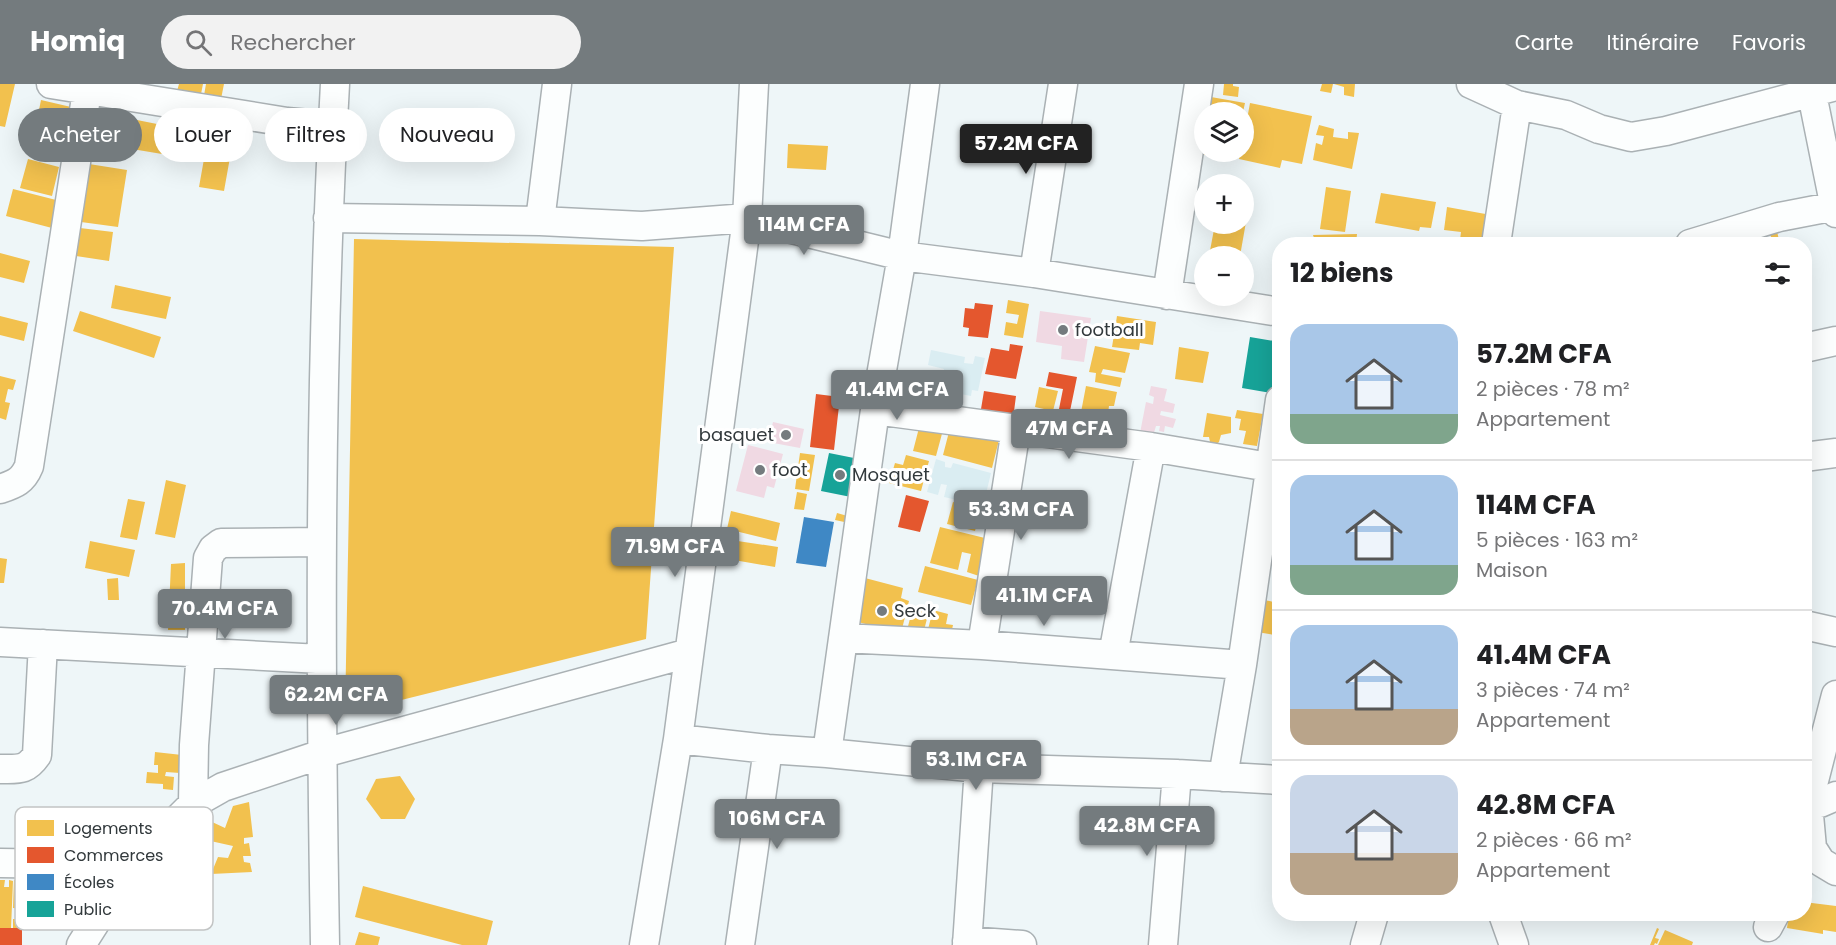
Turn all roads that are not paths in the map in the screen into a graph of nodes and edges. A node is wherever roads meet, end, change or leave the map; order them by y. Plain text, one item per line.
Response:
1 (51, 84) edge
2 (335, 84) edge
3 (557, 84) edge
4 (754, 84) edge
5 (925, 84) edge
6 (1063, 84) edge
7 (1199, 84) edge
8 (1471, 84) edge
9 (1819, 88) edge
10 (87, 91) junction
11 (1508, 96) edge
12 (333, 108) edge
13 (265, 119) edge
14 (330, 162) edge
15 (1836, 209) edge
16 (328, 218) junction
17 (747, 218) junction
18 (540, 221) junction
19 (1497, 237) edge
20 (1713, 237) edge
21 (902, 256) junction
22 (1034, 273) junction
23 (1167, 295) junction
24 (1272, 311) edge
25 (1836, 341) edge
26 (1812, 346) edge
27 (875, 410) junction
28 (1016, 429) junction
29 (1150, 447) junction
30 (1272, 449) edge
31 (1836, 453) edge
32 (1812, 456) edge
33 (1269, 467) junction
34 (0, 489) edge
35 (321, 542) junction
36 (1812, 627) edge
37 (1836, 632) edge
38 (843, 638) junction
39 (0, 642) edge
40 (43, 644) junction
41 (981, 645) junction
42 (689, 653) junction
43 (200, 654) junction
44 (1113, 655) junction
45 (321, 659) junction
46 (1242, 665) junction
47 (1836, 696) edge
48 (678, 739) junction
49 (768, 749) junction
50 (827, 753) junction
51 (322, 754) junction
52 (980, 768) junction
53 (0, 769) edge
54 (1177, 774) junction
55 (1223, 777) junction
56 (1272, 780) edge
57 (1812, 782) edge
58 (1836, 796) edge
59 (193, 804) junction
60 (1812, 804) edge
61 (190, 807) edge
62 (1812, 848) edge
63 (0, 863) edge
64 (15, 863) edge
65 (1821, 869) edge
66 (1372, 921) edge
67 (1505, 921) edge
68 (91, 930) edge
69 (967, 943) edge
70 (81, 945) edge
71 (325, 945) edge
72 (644, 945) edge
73 (740, 945) edge
74 (1022, 945) edge
75 (1163, 945) edge
76 (1365, 945) edge
77 (1514, 945) edge

1 - 10 street
2 - 12 street
3 - 18 street
4 - 17 street
5 - 21 street
6 - 22 street
7 - 23 street
8 - 11 street
9 - 11 street
9 - 15 street
10 - 13 street
10 - 34 street
11 - 19 street
14 - 16 street
15 - 20 street
16 - 18 street
16 - 35 street
17 - 18 street
17 - 21 street
17 - 42 street
21 - 22 street
21 - 27 street
22 - 23 street
23 - 24 street
25 - 26 street
27 - 28 street
27 - 38 street
28 - 29 street
28 - 41 street
29 - 33 street
29 - 44 street
30 - 33 street
31 - 32 street
33 - 46 street
35 - 43 street
35 - 45 street
36 - 37 street
38 - 41 street
38 - 50 street
39 - 40 street
40 - 43 street
40 - 53 street
41 - 44 street
42 - 48 street
42 - 51 street
43 - 45 street
43 - 59 street
44 - 46 street
45 - 51 street
46 - 55 street
47 - 57 street
48 - 49 street
48 - 72 street
49 - 50 street
49 - 73 street
50 - 52 street
51 - 59 street
51 - 71 street
52 - 54 street
52 - 69 street
54 - 55 street
54 - 75 street
55 - 56 street
58 - 60 street
59 - 61 street
62 - 65 street
63 - 64 street
66 - 76 street
67 - 77 street
68 - 70 street
69 - 74 street

